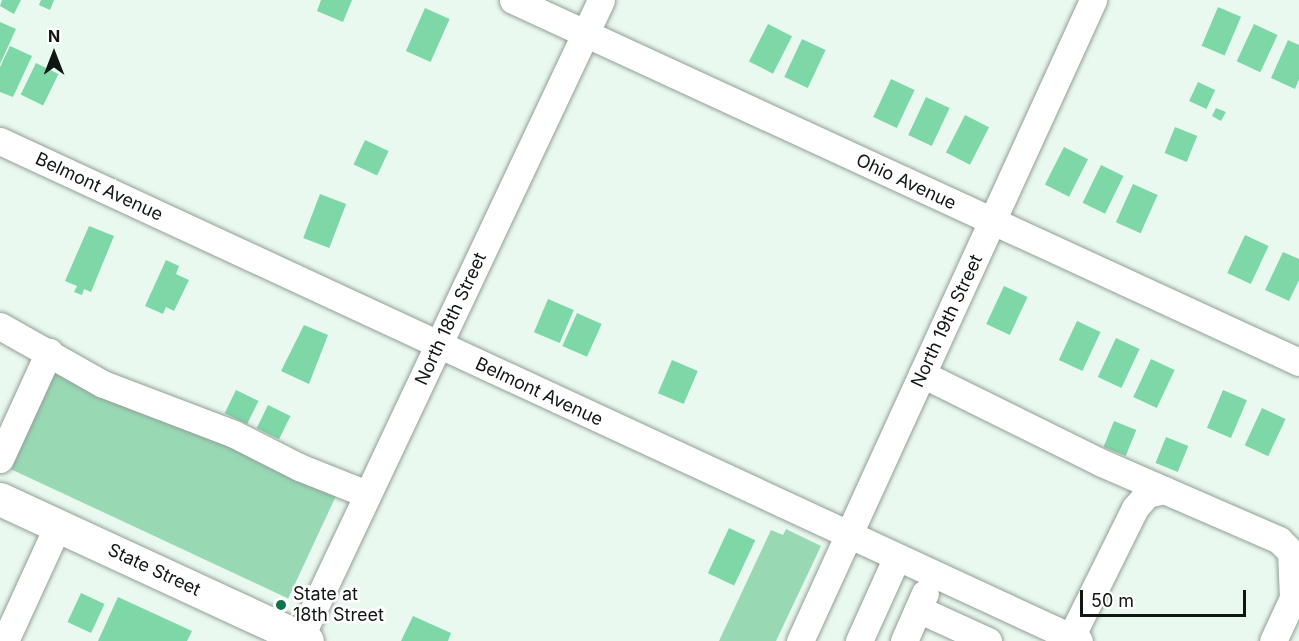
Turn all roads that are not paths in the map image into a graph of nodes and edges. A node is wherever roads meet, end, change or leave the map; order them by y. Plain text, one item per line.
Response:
1 (513, 0) edge
2 (601, 0) edge
3 (1094, 0) edge
4 (585, 33) junction
5 (0, 141) edge
6 (992, 222) junction
7 (0, 326) edge
8 (440, 345) junction
9 (49, 352) junction
10 (1299, 362) edge
11 (922, 374) junction
12 (0, 459) edge
13 (1165, 490) junction
14 (368, 494) junction
15 (0, 499) edge
16 (58, 525) junction
17 (848, 536) junction
18 (897, 557) junction
19 (934, 574) junction
20 (918, 609) junction
21 (304, 640) edge
22 (1076, 640) edge
23 (5, 641) edge
24 (800, 641) edge
25 (859, 641) edge
26 (904, 641) edge
27 (988, 641) edge
28 (1273, 641) edge

1 - 4 street, Ohio Avenue
2 - 4 street, North 18th Street
3 - 6 street, North 19th Street
4 - 6 street, Ohio Avenue
4 - 8 street, North 18th Street
5 - 8 street, Belmont Avenue
6 - 10 street, Ohio Avenue
6 - 11 street, North 19th Street
7 - 9 street
8 - 14 street, North 18th Street
8 - 17 street, Belmont Avenue
9 - 12 street
9 - 14 street
11 - 13 street
11 - 17 street, North 19th Street
13 - 22 street
13 - 28 street
14 - 21 street, North 18th Street
15 - 16 main road, State Street
16 - 21 main road, State Street
16 - 23 street
17 - 18 street, Belmont Avenue
17 - 24 street, North 19th Street
18 - 19 street, Belmont Avenue
18 - 25 street
19 - 20 street
19 - 22 street, Belmont Avenue
20 - 26 street
20 - 27 street

